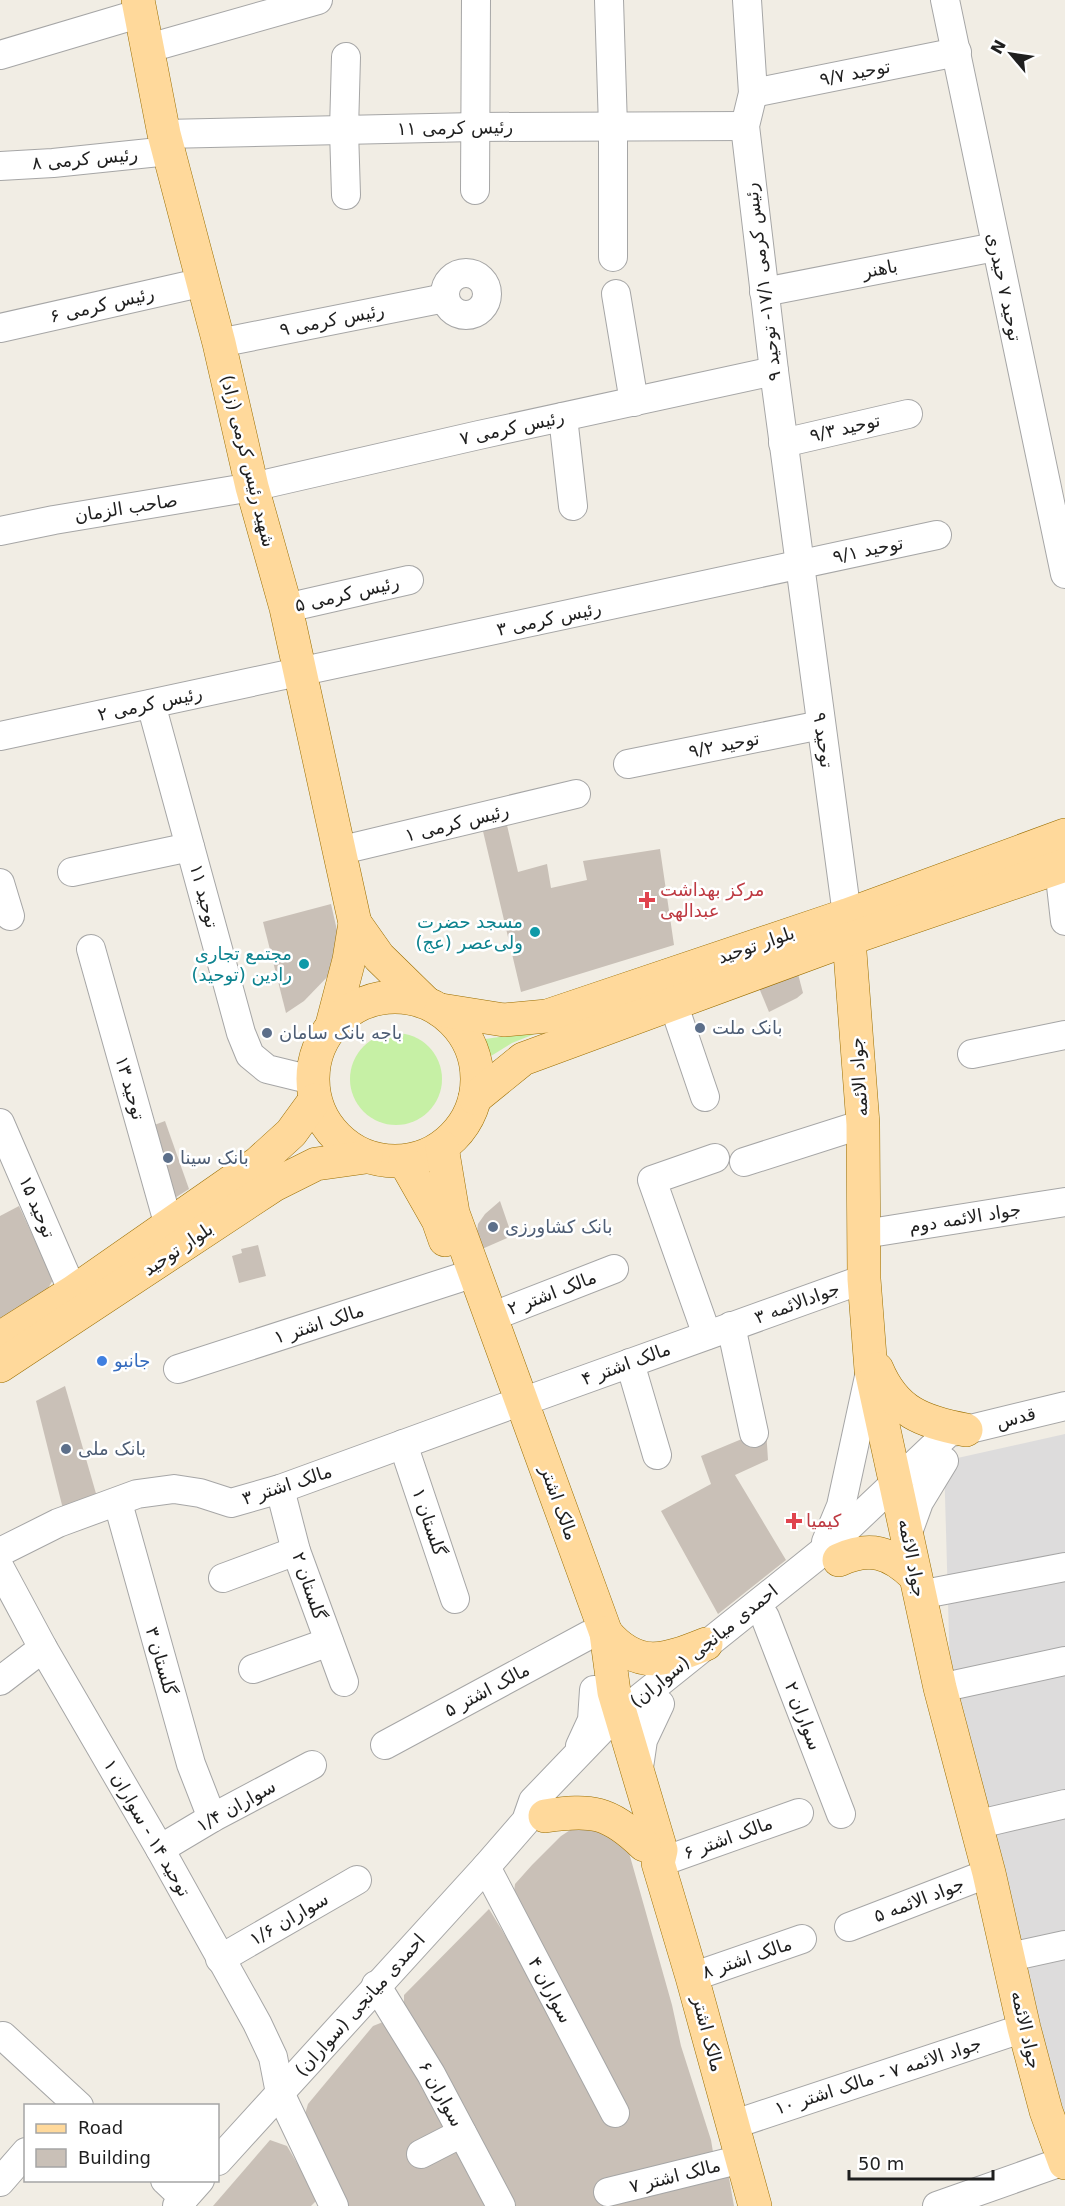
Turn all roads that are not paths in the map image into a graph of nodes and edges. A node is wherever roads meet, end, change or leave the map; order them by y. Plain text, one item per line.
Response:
1 (318, 0) edge
2 (477, 0) edge
3 (609, 0) edge
4 (747, 0) edge
5 (945, 0) edge
6 (139, 7) edge
7 (148, 48) junction
8 (957, 52) junction
9 (0, 55) edge
10 (346, 57) dead end
11 (753, 93) junction
12 (745, 126) junction
13 (475, 127) junction
14 (613, 127) junction
15 (344, 130) junction
16 (167, 142) junction
17 (0, 166) edge
18 (475, 190) dead end
19 (346, 195) dead end
20 (995, 247) junction
21 (613, 257) dead end
22 (204, 282) junction
23 (764, 292) junction
24 (616, 294) dead end
25 (445, 298) dead end
26 (0, 328) edge
27 (219, 343) junction
28 (774, 371) junction
29 (634, 402) junction
30 (908, 414) dead end
31 (563, 417) junction
32 (783, 442) junction
33 (252, 487) junction
34 (573, 506) dead end
35 (0, 531) edge
36 (937, 535) dead end
37 (799, 565) junction
38 (1065, 574) edge
39 (409, 580) dead end
40 (286, 608) junction
41 (300, 673) junction
42 (152, 704) junction
43 (821, 725) junction
44 (0, 736) edge
45 (628, 764) dead end
46 (576, 794) dead end
47 (1065, 835) edge
48 (190, 847) junction
49 (338, 851) junction
50 (1062, 866) edge
51 (72, 872) dead end
52 (0, 883) edge
53 (10, 916) dead end
54 (1065, 921) edge
55 (355, 923) junction
56 (848, 927) junction
57 (91, 949) dead end
58 (673, 1004) junction
59 (433, 1006) junction
60 (333, 1025) junction
61 (1065, 1035) edge
62 (972, 1054) dead end
63 (313, 1090) junction
64 (705, 1097) dead end
65 (475, 1098) junction
66 (0, 1123) edge
67 (862, 1124) junction
68 (442, 1147) junction
69 (366, 1157) junction
70 (715, 1158) dead end
71 (405, 1161) junction
72 (744, 1162) dead end
73 (1065, 1202) edge
74 (169, 1226) junction
75 (864, 1234) junction
76 (614, 1269) dead end
77 (459, 1278) junction
78 (864, 1279) junction
79 (73, 1292) junction
80 (491, 1317) junction
81 (719, 1331) junction
82 (0, 1338) edge
83 (870, 1360) junction
84 (630, 1363) junction
85 (0, 1366) edge
86 (178, 1369) dead end
87 (514, 1405) junction
88 (1065, 1406) edge
89 (966, 1430) junction
90 (754, 1432) dead end
91 (403, 1444) junction
92 (657, 1455) dead end
93 (944, 1461) junction
94 (280, 1489) junction
95 (898, 1491) junction
96 (118, 1503) junction
97 (907, 1535) junction
98 (296, 1551) junction
99 (0, 1552) edge
100 (831, 1556) junction
101 (1065, 1567) edge
102 (0, 1568) edge
103 (223, 1578) dead end
104 (916, 1585) junction
105 (455, 1599) dead end
106 (765, 1617) junction
107 (598, 1634) junction
108 (329, 1642) junction
109 (706, 1644) junction
110 (43, 1648) junction
111 (1065, 1661) edge
112 (253, 1670) dead end
113 (0, 1681) edge
114 (344, 1682) dead end
115 (940, 1688) junction
116 (594, 1690) junction
117 (660, 1704) junction
118 (615, 1729) junction
119 (385, 1745) dead end
120 (574, 1757) junction
121 (312, 1765) dead end
122 (638, 1774) junction
123 (1065, 1804) edge
124 (799, 1813) dead end
125 (841, 1815) dead end
126 (212, 1818) junction
127 (535, 1818) junction
128 (975, 1825) junction
129 (160, 1849) junction
130 (651, 1854) junction
131 (486, 1867) junction
132 (989, 1873) junction
133 (357, 1880) dead end
134 (849, 1927) dead end
135 (802, 1939) dead end
136 (1065, 1945) edge
137 (1010, 1957) junction
138 (220, 1959) junction
139 (692, 1977) junction
140 (376, 1985) junction
141 (1024, 2028) junction
142 (3, 2036) dead end
143 (280, 2093) junction
144 (72, 2103) edge
145 (1056, 2109) edge
146 (615, 2113) dead end
147 (732, 2125) junction
148 (462, 2133) junction
149 (24, 2154) edge
150 (421, 2154) dead end
151 (742, 2159) junction
152 (219, 2160) edge
153 (1065, 2162) edge
154 (0, 2182) edge
155 (608, 2192) dead end
156 (325, 2202) edge
157 (501, 2206) edge
158 (755, 2206) edge
159 (937, 2206) edge

1 - 7 street
2 - 13 street
3 - 14 street
4 - 11 street, رئیس کرمی ۱۷/۱- توحید ۹
5 - 8 street, توحید ۷ حیدری
6 - 7 main road, شهید رئیس کرمی (زاد)
6 - 9 street
7 - 16 main road, شهید رئیس کرمی (زاد)
8 - 11 street, توحید ۹/۷
8 - 20 street, توحید ۷ حیدری
10 - 15 street
11 - 12 street, رئیس کرمی ۱۷/۱- توحید ۹
12 - 14 street, رئیس کرمی ۱۱
12 - 23 street, رئیس کرمی ۱۷/۱- توحید ۹
13 - 14 street, رئیس کرمی ۱۱
13 - 15 street, رئیس کرمی ۱۱
13 - 18 street
14 - 21 street
15 - 16 street, رئیس کرمی ۱۱
15 - 19 street
16 - 17 street, رئیس کرمی ۸
16 - 22 main road, شهید رئیس کرمی (زاد)
20 - 23 street, باهنر
20 - 38 street, توحید ۷ حیدری
22 - 26 street, رئیس کرمی ۶
22 - 27 main road, شهید رئیس کرمی (زاد)
23 - 28 street, رئیس کرمی ۱۷/۱- توحید ۹
24 - 29 street
25 - 27 street, رئیس کرمی ۹
27 - 33 main road, شهید رئیس کرمی (زاد)
28 - 29 street, رئیس کرمی ۷
28 - 32 street, رئیس کرمی ۱۷/۱- توحید ۹
29 - 31 street, رئیس کرمی ۷
30 - 32 street, توحید ۹/۳
31 - 33 street, رئیس کرمی ۷
31 - 34 street
32 - 37 street, رئیس کرمی ۱۷/۱- توحید ۹
33 - 35 street, صاحب الزمان
33 - 40 main road, شهید رئیس کرمی (زاد)
36 - 37 street, توحید ۹/۱
37 - 41 street, رئیس کرمی ۳
37 - 43 street, توحید ۹
39 - 40 street, رئیس کرمی ۵
40 - 41 main road, شهید رئیس کرمی (زاد)
41 - 42 street, رئیس کرمی ۲
41 - 49 main road, شهید رئیس کرمی (زاد)
42 - 44 street, رئیس کرمی ۲
42 - 48 street, توحید ۱۱
43 - 45 street, توحید ۹/۲
43 - 56 street, توحید ۹
46 - 49 street, رئیس کرمی ۱
47 - 56 main road, بلوار توحید
48 - 51 street
48 - 63 street, توحید ۱۱
49 - 55 main road, شهید رئیس کرمی (زاد)
50 - 54 street
50 - 56 main road, بلوار توحید
52 - 53 street
55 - 59 main road
55 - 60 main road
56 - 58 main road, بلوار توحید
56 - 59 main road, بلوار توحید
56 - 67 main road, جواد الائمه
57 - 74 street, توحید ۱۳
58 - 64 street
58 - 65 main road, بلوار توحید
59 - 60 main road
59 - 65 main road
60 - 63 main road
61 - 62 street
63 - 69 main road
63 - 74 main road, بلوار توحید
65 - 68 main road
66 - 79 street, توحید ۱۵
67 - 72 street
67 - 75 main road, جواد الائمه
68 - 71 main road
68 - 80 main road, مالک اشتر
69 - 71 main road
69 - 85 main road, بلوار توحید
70 - 81 street
71 - 77 main road, مالک اشتر
73 - 75 street, جواد الائمه دوم
74 - 79 main road, بلوار توحید
75 - 78 main road, جواد الائمه
76 - 80 street, مالک اشتر ۲
77 - 86 street, مالک اشتر ۱
77 - 87 main road, مالک اشتر
78 - 81 street, جوادالائمه ۳
78 - 83 main road, جواد الائمه
79 - 82 main road, بلوار توحید
80 - 87 main road, مالک اشتر
81 - 84 street, مالک اشتر ۴
81 - 90 street
83 - 89 main road
83 - 95 main road, جواد الائمه
83 - 100 street
84 - 87 street, مالک اشتر ۴
84 - 92 street
87 - 91 street, مالک اشتر ۳
87 - 107 main road, مالک اشتر
88 - 89 street, قدس
89 - 93 street
89 - 95 street, قدس
91 - 94 street, مالک اشتر ۳
91 - 105 street, گلستان ۱
93 - 95 street
93 - 97 street
94 - 96 street, مالک اشتر ۳
94 - 98 street, گلستان ۲
95 - 97 main road, جواد الائمه
95 - 100 street, احمدی میانجی (سواران)
96 - 99 street, مالک اشتر ۳
96 - 126 street, گلستان ۳
97 - 104 main road, جواد الائمه
98 - 103 street
98 - 108 street, گلستان ۲
100 - 104 main road
100 - 106 street, احمدی میانجی (سواران)
100 - 109 street, احمدی میانجی (سواران)
101 - 104 street
102 - 110 street, توحید ۱۴ - سواران ۱
104 - 115 main road, جواد الائمه
106 - 117 street, احمدی میانجی (سواران)
106 - 125 street, سواران ۲
107 - 109 main road
107 - 116 main road, مالک اشتر
107 - 118 main road, مالک اشتر
107 - 119 street, مالک اشتر ۵
108 - 112 street
108 - 114 street, گلستان ۲
109 - 118 street, احمدی میانجی (سواران)
110 - 113 street
110 - 129 street, توحید ۱۴ - سواران ۱
111 - 115 street
115 - 128 main road, جواد الائمه
116 - 118 main road, مالک اشتر
116 - 120 street
117 - 118 street, احمدی میانجی (سواران)
117 - 122 street
118 - 120 street, احمدی میانجی (سواران)
118 - 122 main road, مالک اشتر
118 - 127 street, احمدی میانجی (سواران)
118 - 130 main road, مالک اشتر
120 - 127 street, احمدی میانجی (سواران)
121 - 126 street, سواران ۱/۴
122 - 130 main road, مالک اشتر
123 - 128 street
124 - 130 street, مالک اشتر ۶
126 - 129 street, سواران ۱/۴
127 - 130 main road
127 - 131 street, احمدی میانجی (سواران)
128 - 132 main road, جواد الائمه
129 - 138 street, توحید ۱۴ - سواران ۱
130 - 139 main road, مالک اشتر
131 - 140 street, احمدی میانجی (سواران)
131 - 146 street, سواران ۴
132 - 134 street, جواد الائمه ۵
132 - 137 main road, جواد الائمه
133 - 138 street, سواران ۱/۶
135 - 139 street, مالک اشتر ۸
136 - 137 street
137 - 141 main road, جواد الائمه
138 - 143 street, توحید ۱۴ - سواران ۱
139 - 147 main road, مالک اشتر
140 - 143 street, احمدی میانجی (سواران)
140 - 148 street, سواران ۶
141 - 145 main road, جواد الائمه
141 - 147 street, جواد الائمه ۷ - مالک اشتر ۱۰
142 - 144 street
143 - 152 street, احمدی میانجی (سواران)
143 - 156 street, توحید ۱۴ - سواران ۱
145 - 153 main road, جواد الائمه
147 - 151 main road, مالک اشتر
148 - 150 street
148 - 157 street, سواران ۶
149 - 154 street
151 - 155 street, مالک اشتر ۷
151 - 158 main road, مالک اشتر
153 - 159 street

